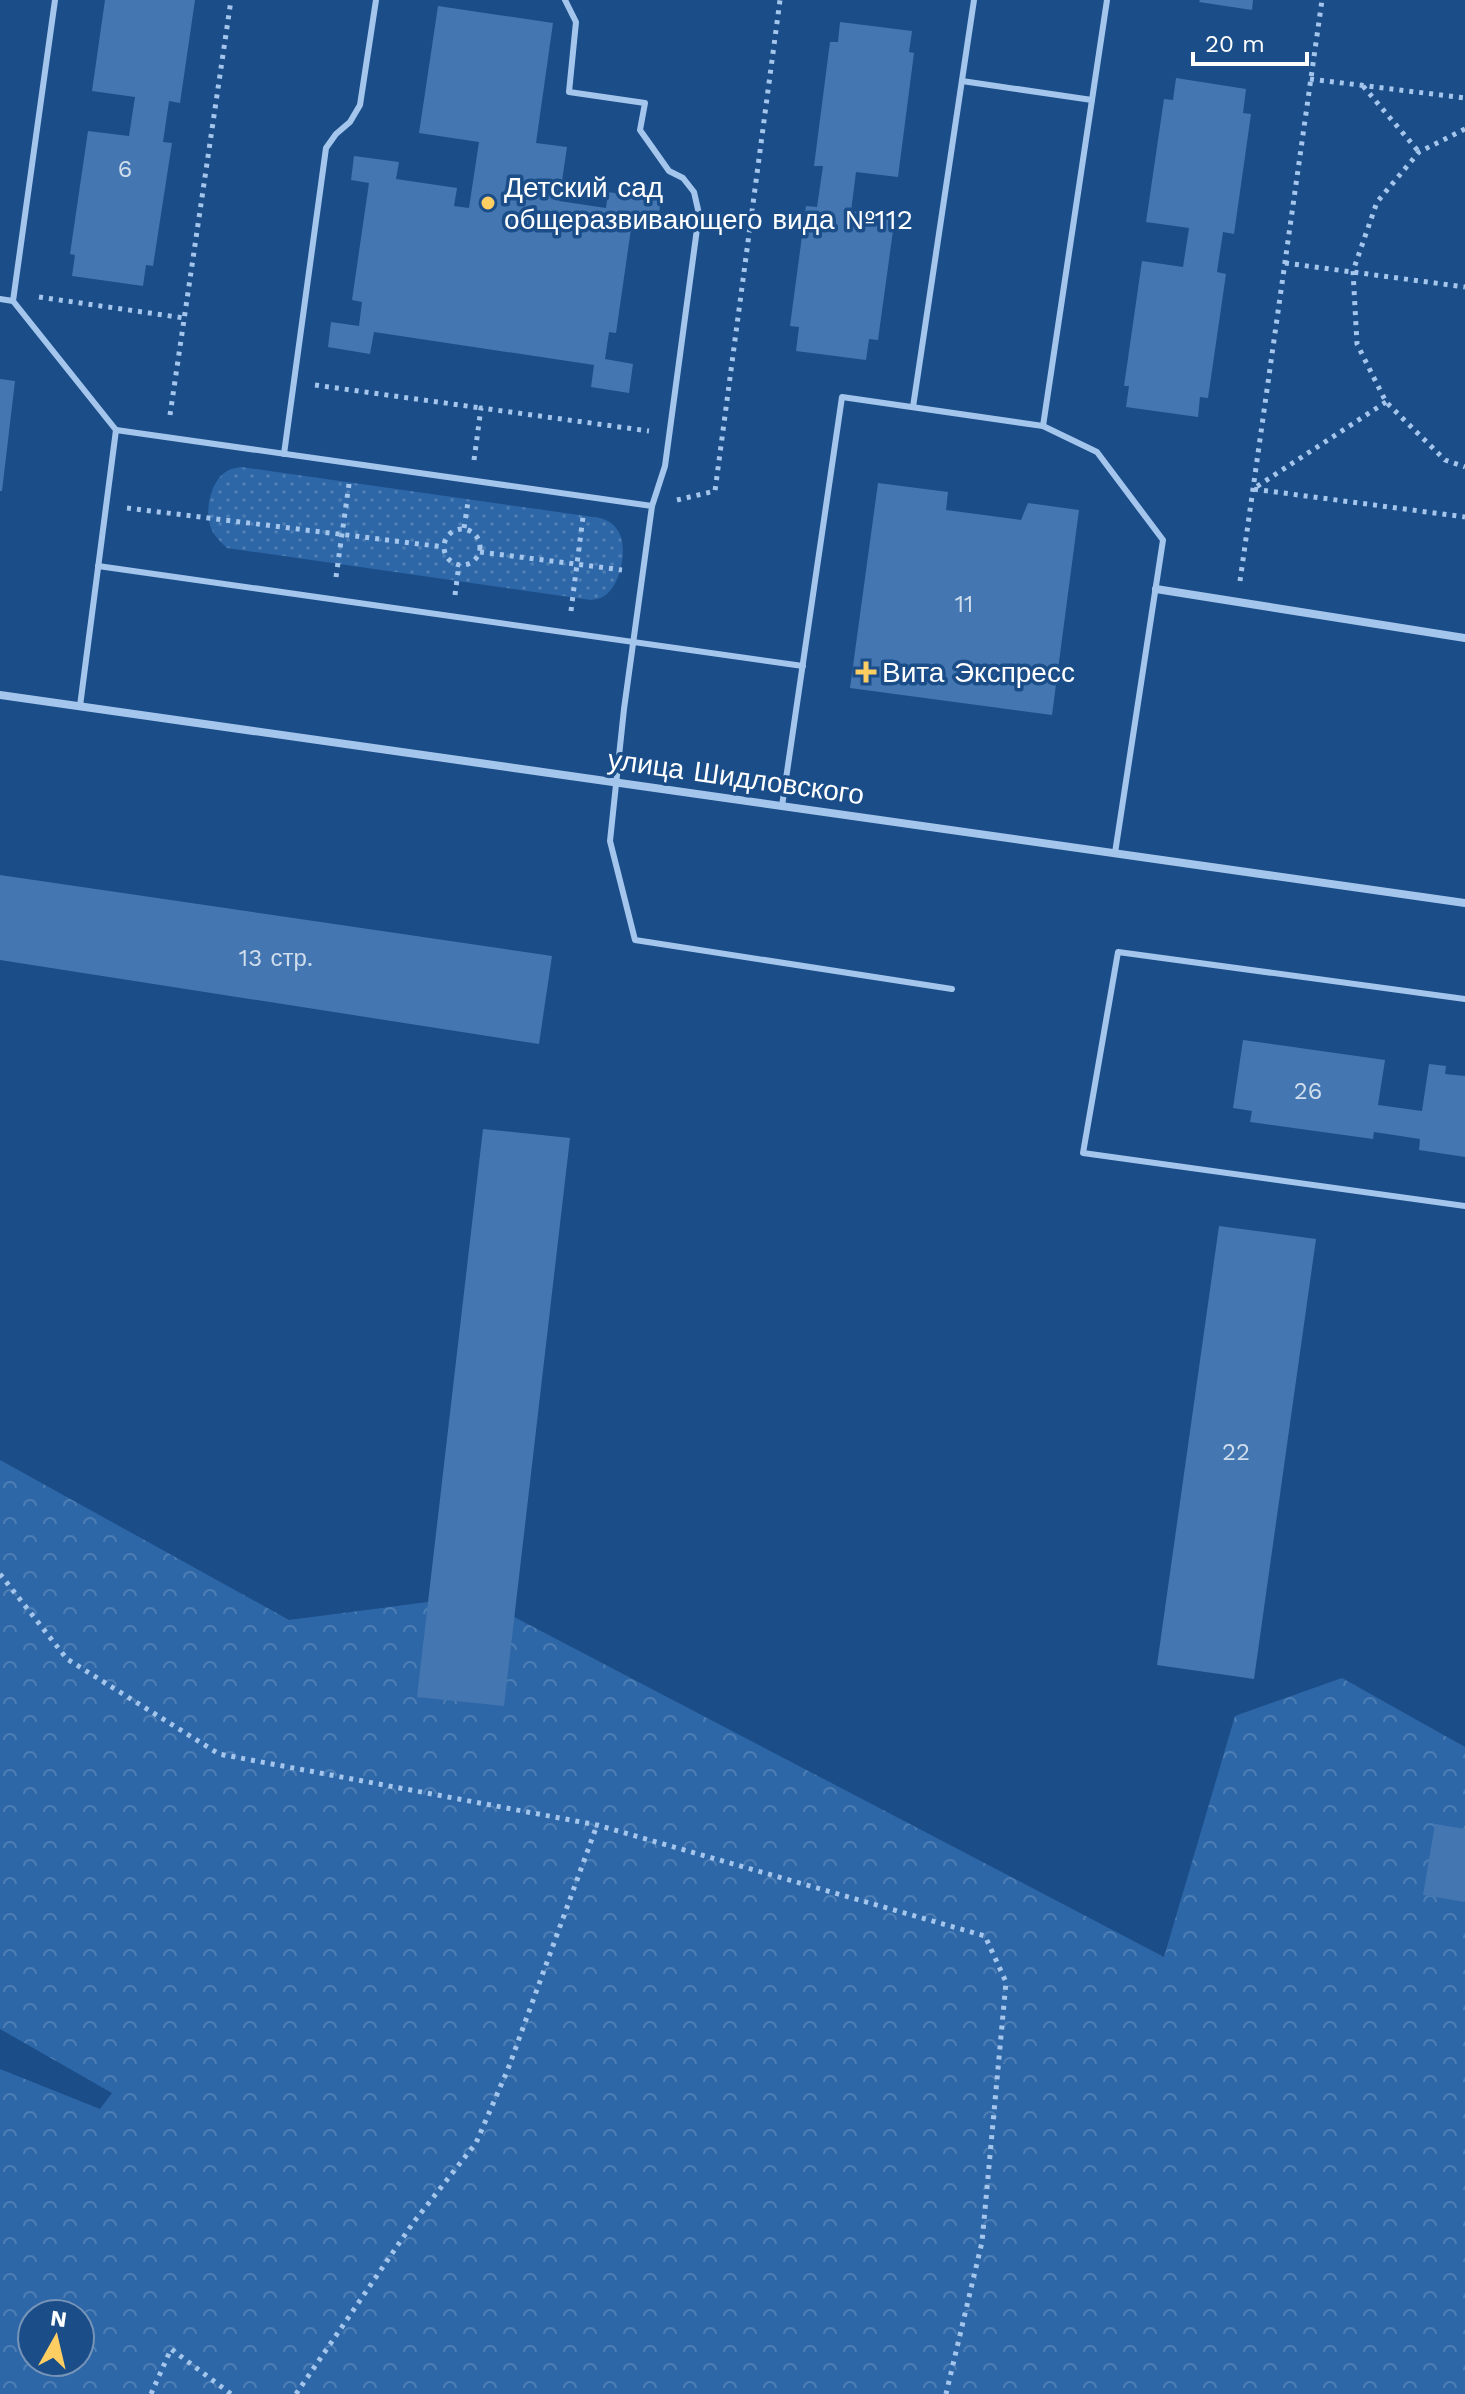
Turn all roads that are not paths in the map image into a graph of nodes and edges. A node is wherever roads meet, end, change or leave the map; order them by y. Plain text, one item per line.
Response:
1 (55, 0) edge
2 (376, 0) edge
3 (565, 0) edge
4 (974, 0) edge
5 (1107, 0) edge
6 (962, 81) junction
7 (1092, 100) junction
8 (14, 297) junction
9 (0, 299) edge
10 (913, 407) junction
11 (1043, 426) junction
12 (116, 430) junction
13 (284, 454) junction
14 (652, 506) junction
15 (98, 566) junction
16 (1156, 589) junction
17 (1465, 638) edge
18 (634, 642) junction
19 (803, 666) junction
20 (0, 695) edge
21 (80, 706) junction
22 (616, 782) junction
23 (782, 806) junction
24 (1115, 853) junction
25 (1465, 903) edge
26 (952, 989) dead end
27 (1465, 999) edge
28 (1465, 1206) edge

1 - 8 lane
2 - 13 lane
3 - 14 lane
4 - 6 lane
5 - 7 lane
6 - 7 lane
6 - 10 lane
7 - 11 lane
8 - 9 lane
8 - 12 lane
10 - 11 lane
10 - 19 lane
11 - 16 lane
12 - 13 lane
12 - 15 lane
13 - 14 lane
14 - 18 lane
15 - 18 lane
15 - 21 lane
16 - 17 street
16 - 24 lane
18 - 19 lane
18 - 22 lane
19 - 23 lane
20 - 21 street, улица Шидловского
21 - 22 street, улица Шидловского
22 - 23 street, улица Шидловского
22 - 26 lane
23 - 24 street, улица Шидловского
24 - 25 street, улица Шидловского
27 - 28 lane

